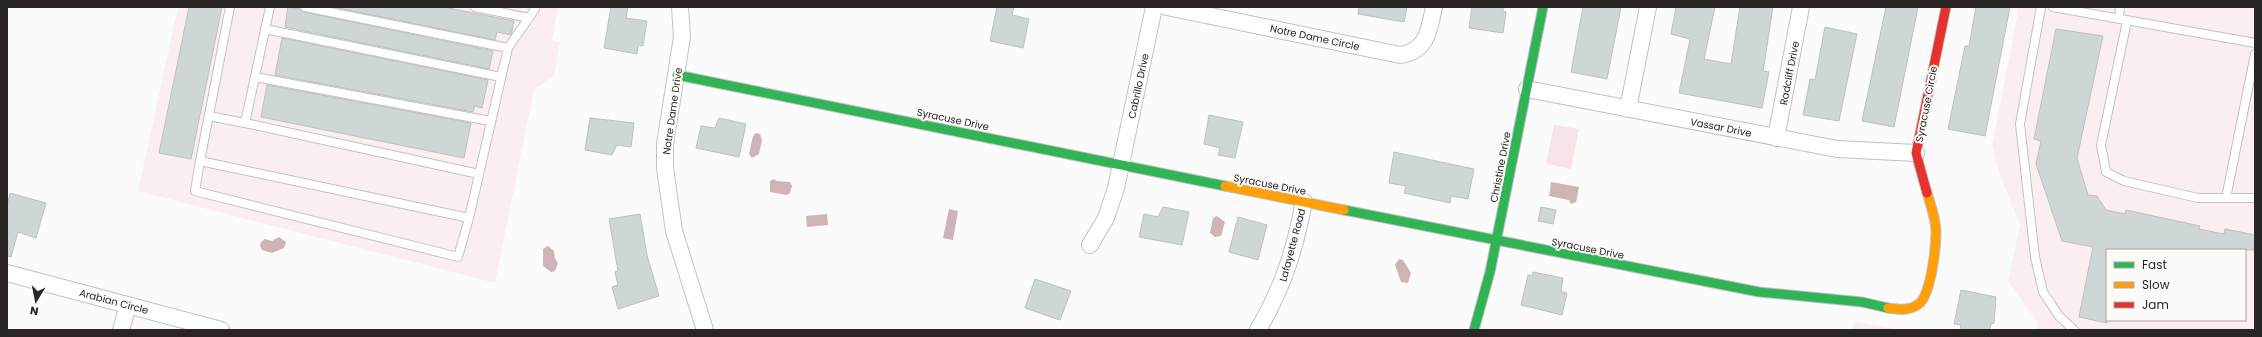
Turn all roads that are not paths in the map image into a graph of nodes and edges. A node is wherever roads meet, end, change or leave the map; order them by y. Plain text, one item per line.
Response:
1 (230, 7) edge
2 (270, 7) edge
3 (305, 7) edge
4 (475, 7) edge
5 (680, 7) edge
6 (1154, 7) edge
7 (1167, 7) edge
8 (1434, 7) edge
9 (1543, 7) edge
10 (1648, 7) edge
11 (1801, 7) edge
12 (1946, 7) edge
13 (2040, 7) edge
14 (2053, 7) edge
15 (2120, 7) edge
16 (535, 9) dead end
17 (529, 18) junction
18 (2123, 20) junction
19 (266, 29) junction
20 (2255, 43) edge
21 (508, 48) junction
22 (2255, 54) edge
23 (677, 75) junction
24 (255, 77) junction
25 (501, 77) junction
26 (1527, 89) junction
27 (1628, 109) junction
28 (209, 116) junction
29 (490, 121) junction
30 (245, 123) junction
31 (1776, 138) junction
32 (1916, 153) junction
33 (200, 161) junction
34 (1121, 165) junction
35 (479, 174) junction
36 (2226, 198) junction
37 (2255, 198) edge
38 (1304, 202) junction
39 (470, 218) junction
40 (1496, 241) junction
41 (1090, 245) dead end
42 (7, 273) edge
43 (1862, 302) joint
44 (128, 305) junction
45 (121, 330) edge
46 (221, 330) edge
47 (705, 330) edge
48 (1258, 330) edge
49 (1474, 330) edge
50 (2074, 330) edge

1 - 28 lane
2 - 19 lane
3 - 21 lane
4 - 17 lane
5 - 23 street, Notre Dame Drive
6 - 34 street, Cabrillo Drive
7 - 8 street, Notre Dame Circle
9 - 26 street, Christine Drive
10 - 27 street
11 - 31 street, Radcliff Drive
12 - 32 street, Syracuse Circle
13 - 50 lane
14 - 18 lane
15 - 18 lane
16 - 17 lane
17 - 21 lane
18 - 20 lane
18 - 36 lane
19 - 24 lane
19 - 25 lane
21 - 25 lane
22 - 36 lane
23 - 34 street, Syracuse Drive
23 - 47 street, Notre Dame Drive
24 - 29 lane
24 - 30 lane
25 - 29 lane
26 - 27 street, Vassar Drive
26 - 40 street, Christine Drive
27 - 31 street, Vassar Drive
28 - 30 lane
28 - 33 lane
29 - 35 lane
30 - 35 lane
31 - 32 street, Vassar Drive
32 - 43 street, Syracuse Circle
33 - 39 lane
33 - 39 lane
34 - 38 street, Syracuse Drive
34 - 41 street, Cabrillo Drive
35 - 39 lane
36 - 37 lane
38 - 40 street, Syracuse Drive
38 - 48 street, Lafayette Road
40 - 43 street, Syracuse Drive
40 - 49 street, Christine Drive
42 - 44 street, Arabian Circle
44 - 45 street
44 - 46 street, Arabian Circle

